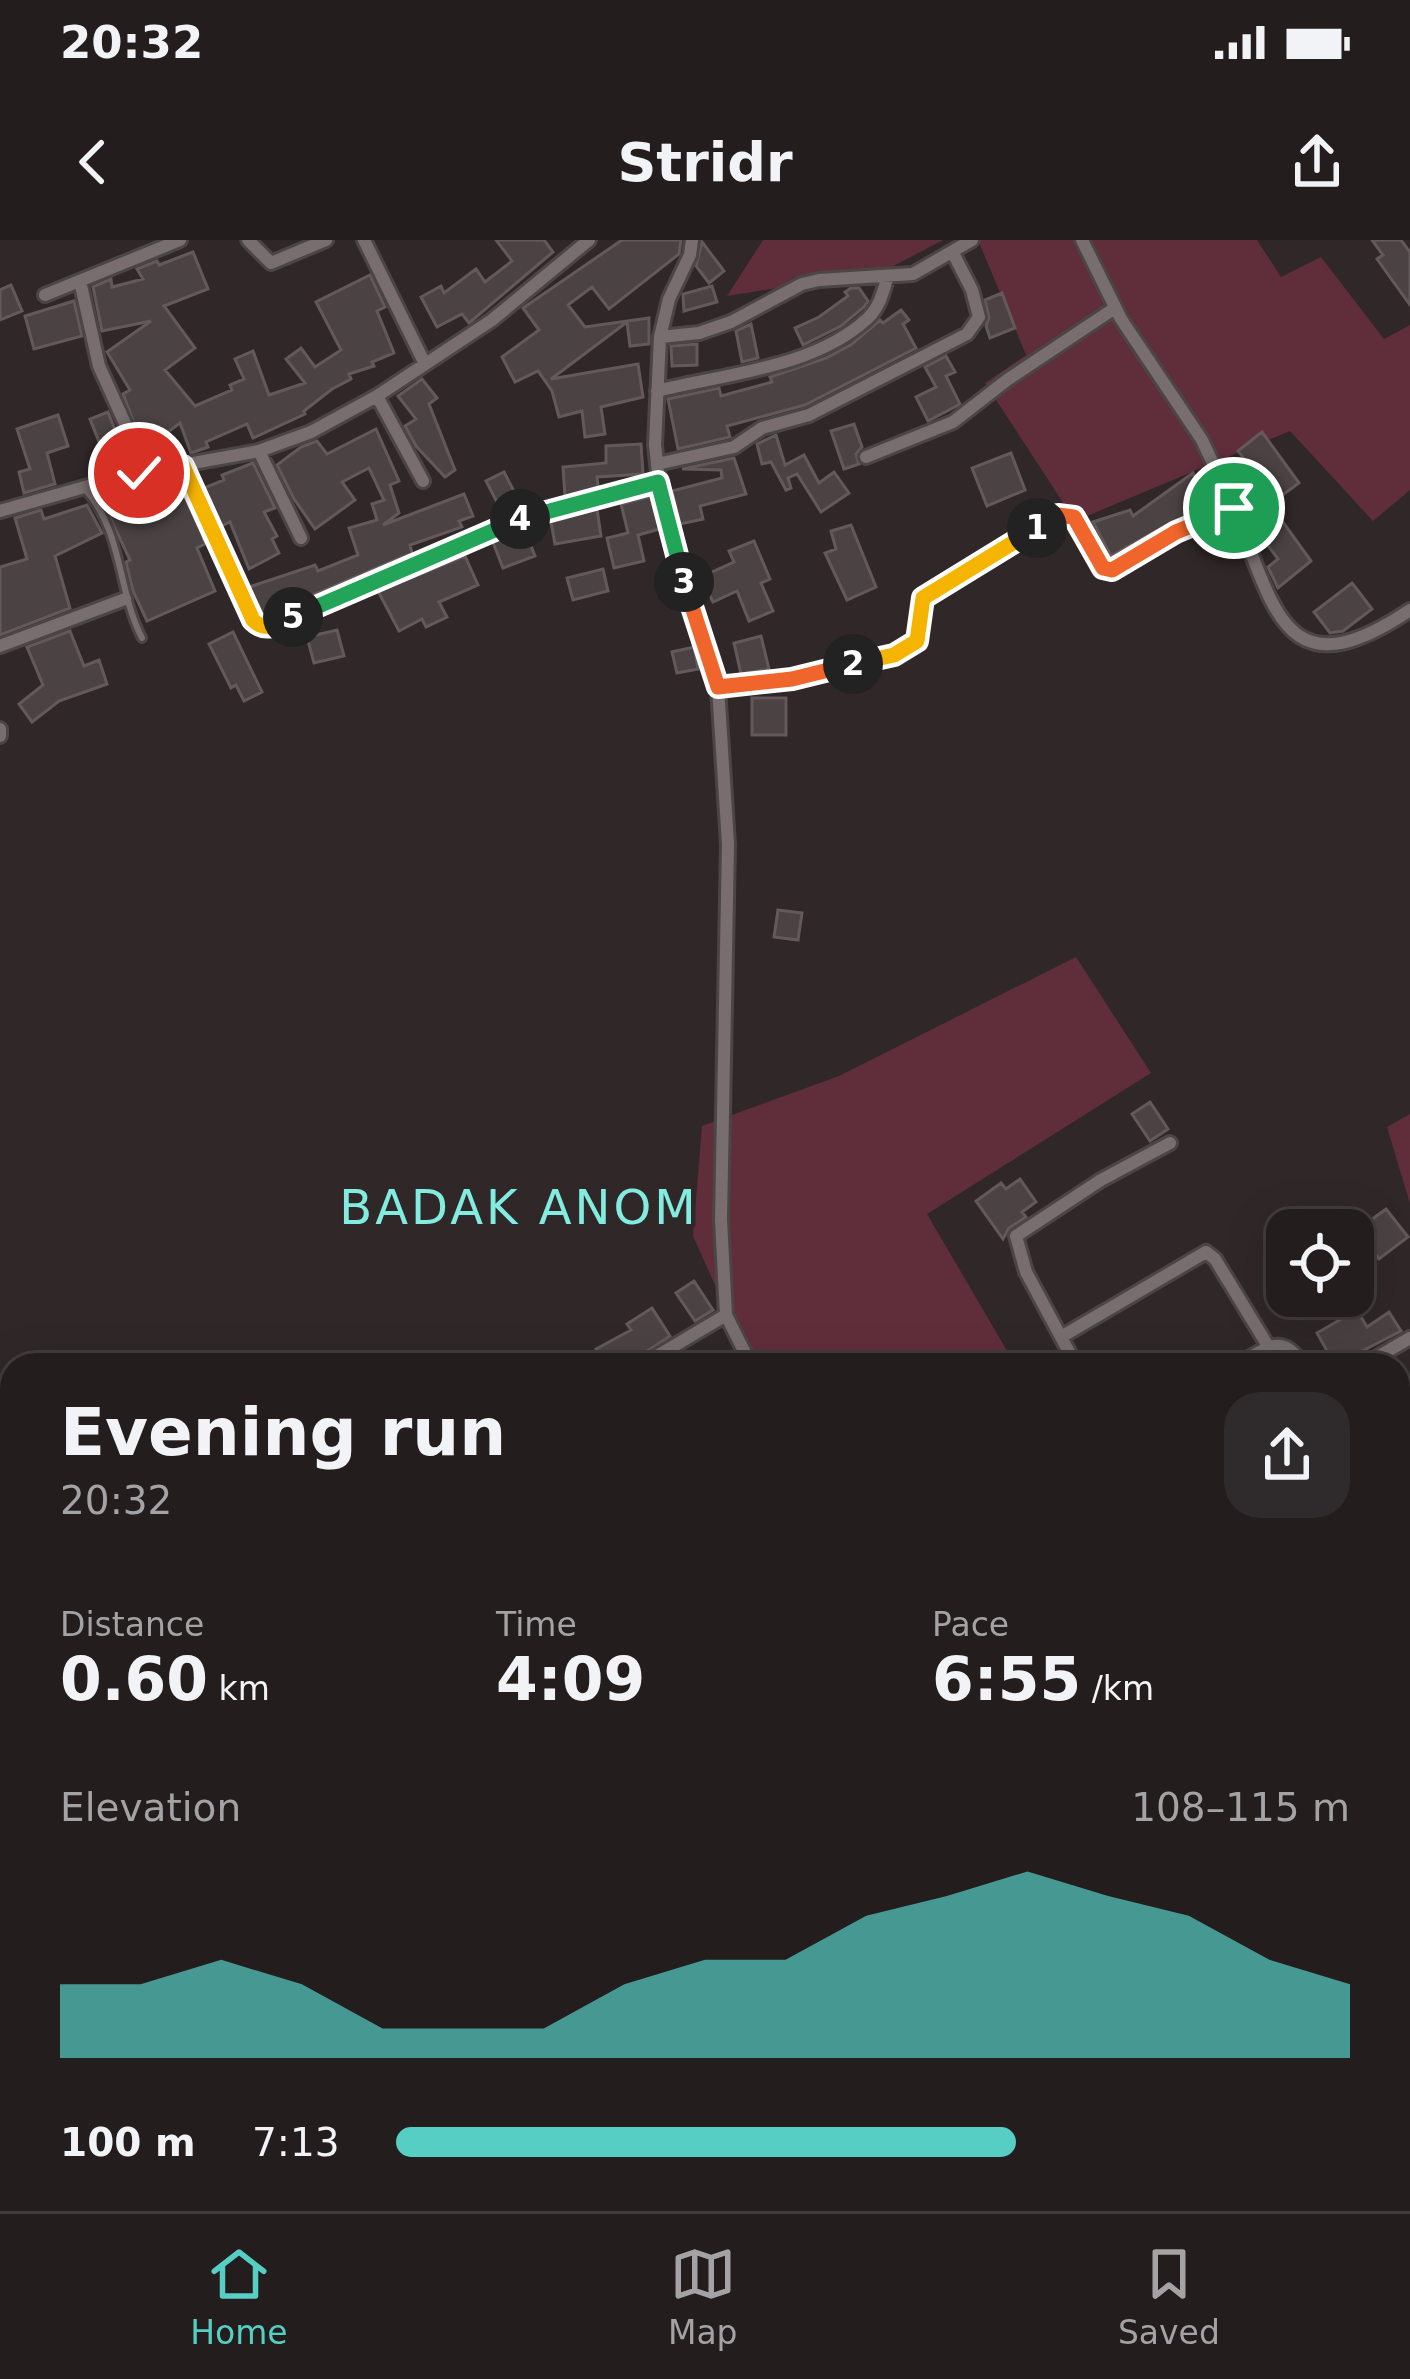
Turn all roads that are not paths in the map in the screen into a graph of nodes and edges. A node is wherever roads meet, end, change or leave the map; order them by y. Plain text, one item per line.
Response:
1 (180, 240) edge
2 (248, 240) edge
3 (326, 240) edge
4 (364, 240) edge
5 (589, 240) edge
6 (692, 240) edge
7 (972, 240) edge
8 (1082, 240) edge
9 (953, 253) junction
10 (888, 276) junction
11 (80, 281) junction
12 (45, 296) dead end
13 (1115, 308) junction
14 (660, 337) junction
15 (424, 362) junction
16 (657, 391) junction
17 (377, 396) junction
18 (259, 451) junction
19 (866, 457) dead end
20 (657, 464) junction
21 (183, 466) junction
22 (139, 473) junction
23 (423, 481) dead end
24 (658, 482) junction
25 (83, 486) junction
26 (1234, 508) junction
27 (0, 512) edge
28 (301, 538) dead end
29 (125, 599) junction
30 (1410, 610) edge
31 (142, 638) dead end
32 (0, 646) edge
33 (718, 687) junction
34 (1170, 1142) dead end
35 (726, 1315) junction
36 (1060, 1337) junction
37 (1268, 1346) junction
38 (662, 1353) edge
39 (745, 1353) edge
40 (1069, 1353) edge
41 (1256, 1353) edge
42 (1295, 1353) edge

1 - 11 street
2 - 3 street
4 - 15 street
5 - 15 street
6 - 14 street
7 - 9 street
8 - 13 street
9 - 10 street
9 - 20 street
10 - 14 street
10 - 16 street
11 - 12 street
11 - 22 street
13 - 19 street
13 - 26 street
14 - 16 street
15 - 17 street
16 - 20 street
17 - 18 street
17 - 23 street
18 - 21 street
18 - 28 street
20 - 24 street
21 - 22 street
21 - 24 street
22 - 25 street
24 - 33 street
25 - 27 street
25 - 29 lane
26 - 30 street
26 - 33 street
29 - 31 lane
29 - 32 street
33 - 35 street
34 - 36 street
35 - 38 street
35 - 39 street
36 - 37 street
36 - 40 street
37 - 41 street
37 - 42 street

